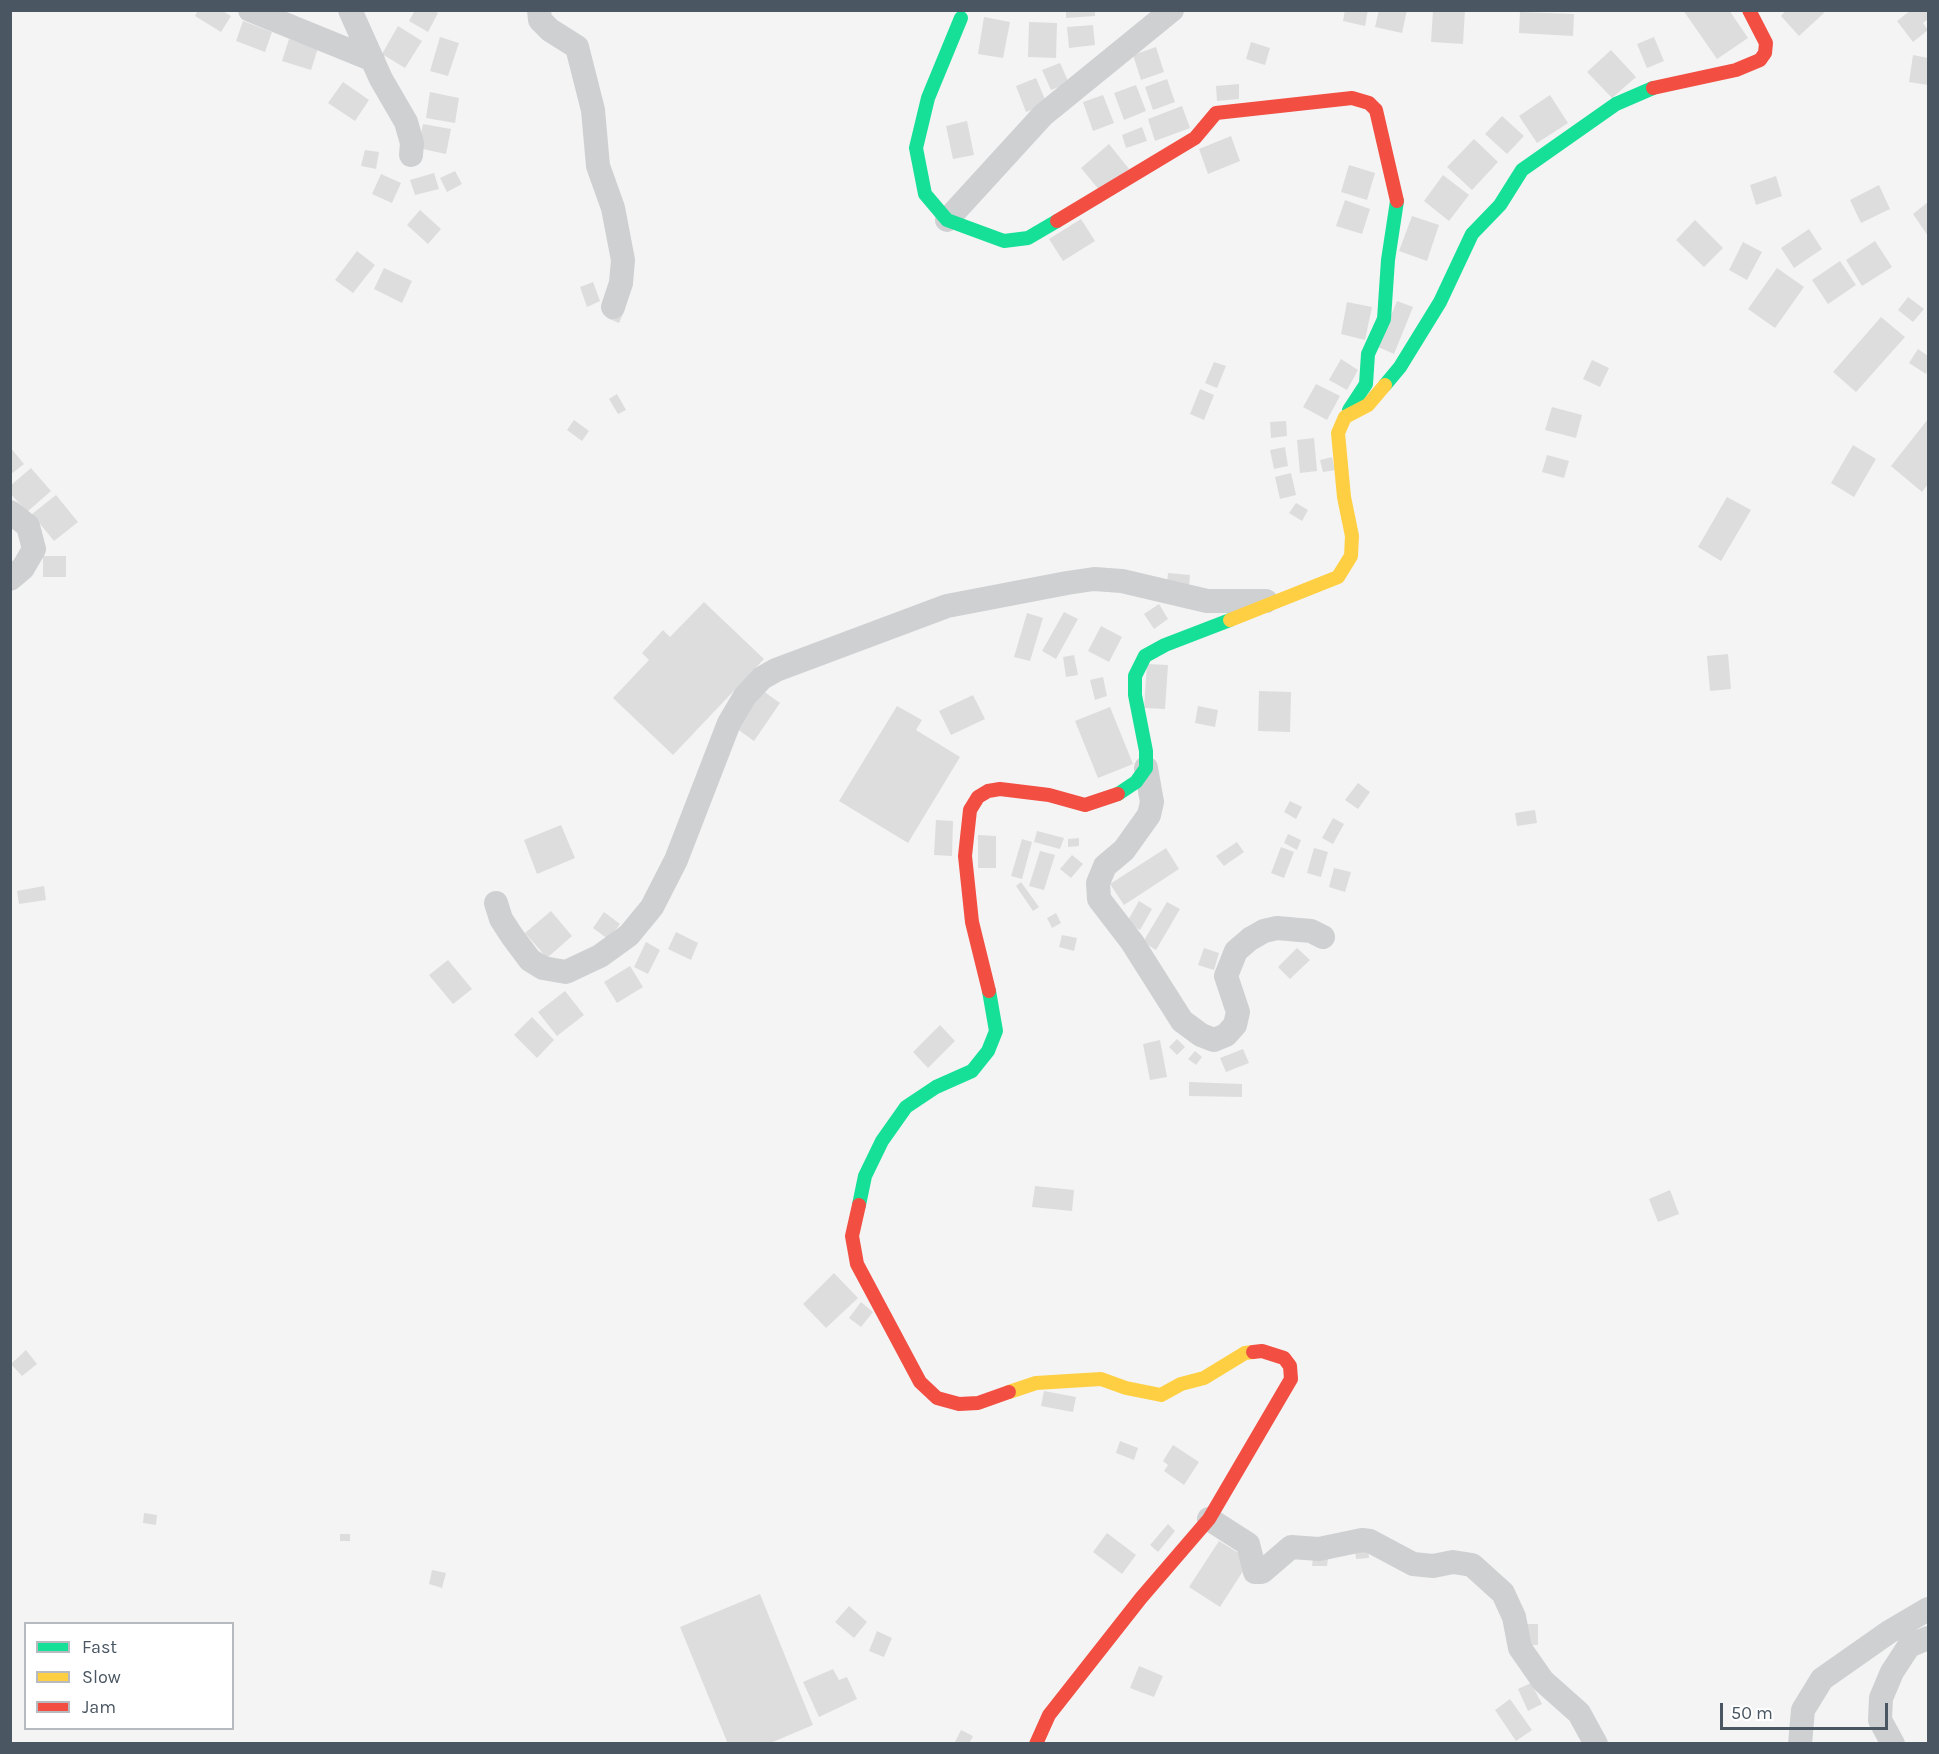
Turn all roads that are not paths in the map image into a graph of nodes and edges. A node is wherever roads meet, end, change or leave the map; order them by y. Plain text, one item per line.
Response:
1 (250, 10) edge
2 (350, 10) edge
3 (539, 10) edge
4 (1172, 10) edge
5 (1749, 10) edge
6 (961, 18) dead end
7 (372, 60) junction
8 (411, 156) dead end
9 (947, 220) junction
10 (614, 307) dead end
11 (1345, 417) junction
12 (10, 512) edge
13 (10, 579) edge
14 (1277, 601) junction
15 (1146, 768) junction
16 (496, 903) dead end
17 (1323, 937) dead end
18 (1209, 1519) junction
19 (1929, 1609) edge
20 (1929, 1638) edge
21 (1036, 1743) edge
22 (1596, 1743) edge
23 (1800, 1743) edge
24 (1893, 1743) edge

1 - 7 street
2 - 7 street
3 - 10 street
4 - 9 street
5 - 11 street
6 - 9 street
7 - 8 street
9 - 11 street
11 - 14 street
12 - 13 street
14 - 15 street
14 - 16 street
15 - 17 street
15 - 18 street
18 - 21 street
18 - 22 street
19 - 23 street
20 - 24 street

